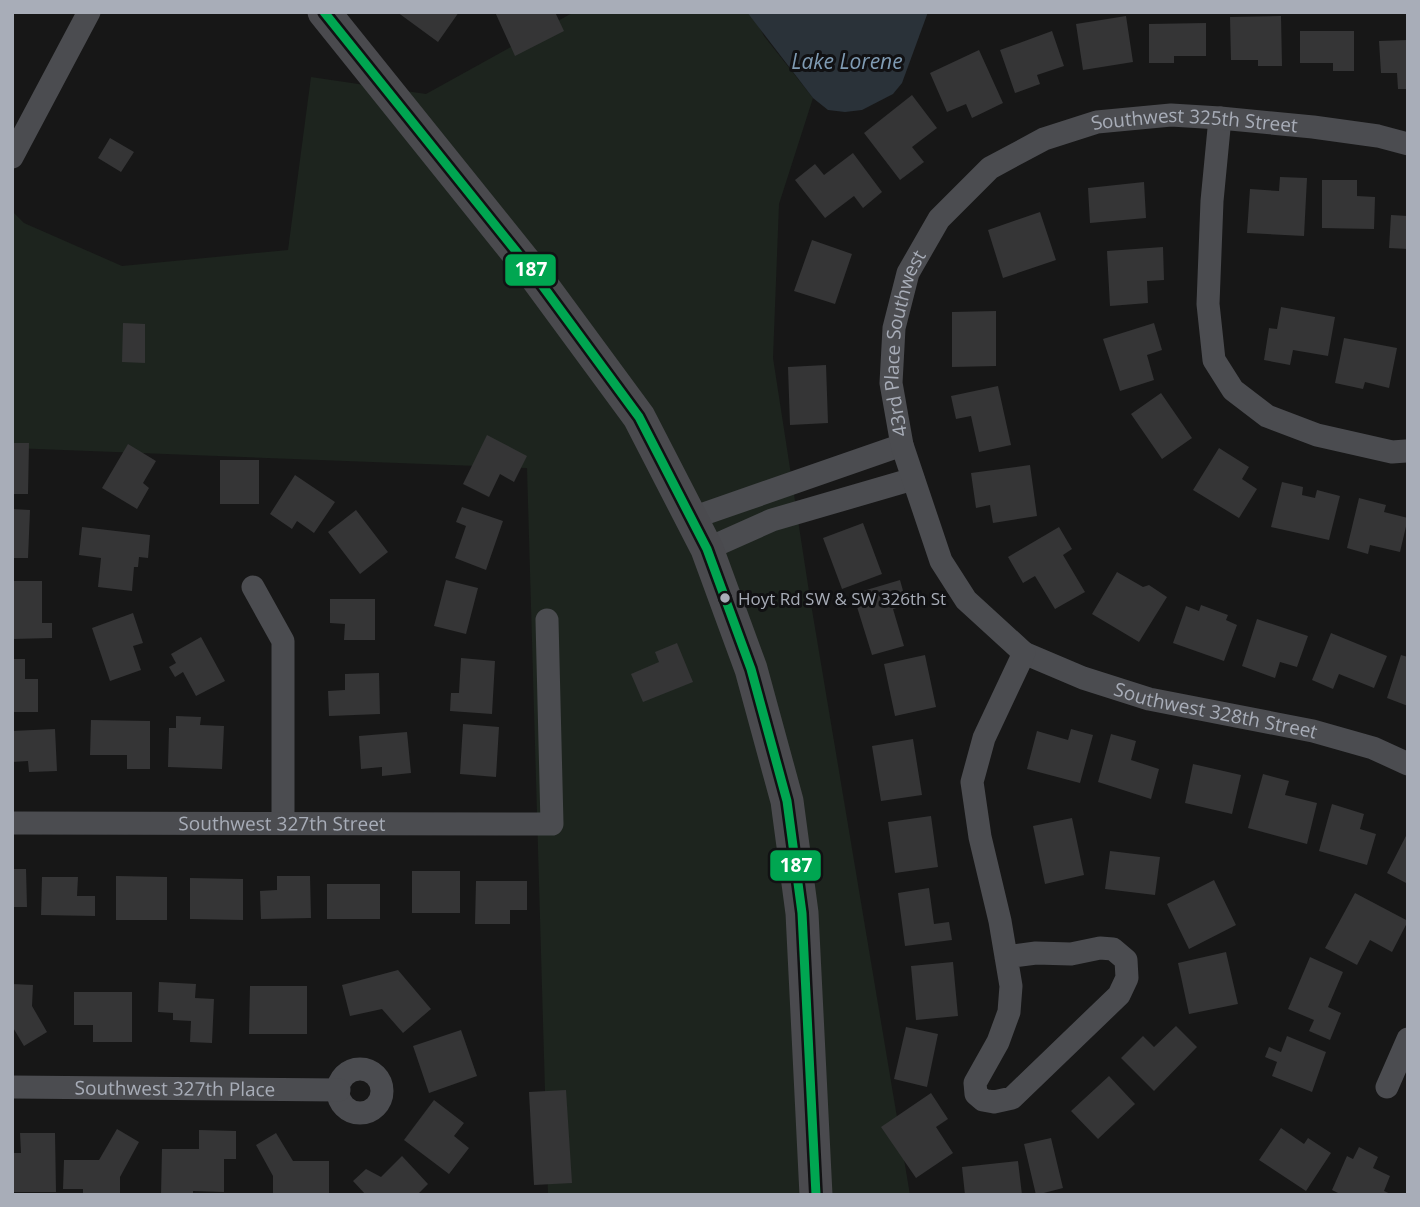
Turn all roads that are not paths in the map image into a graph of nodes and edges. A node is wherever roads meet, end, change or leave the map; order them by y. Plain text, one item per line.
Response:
1 (89, 12) edge
2 (324, 12) edge
3 (1220, 118) junction
4 (1408, 144) edge
5 (12, 158) edge
6 (990, 168) joint
7 (902, 445) junction
8 (1407, 448) edge
9 (913, 479) junction
10 (692, 519) junction
11 (708, 549) junction
12 (253, 587) dead end
13 (547, 620) dead end
14 (1024, 653) junction
15 (1408, 764) edge
16 (12, 822) edge
17 (283, 824) junction
18 (1006, 957) junction
19 (1408, 1039) edge
20 (12, 1087) edge
21 (1387, 1087) dead end
22 (339, 1090) dead end
23 (816, 1195) edge

1 - 5 street
2 - 10 main road
3 - 4 street, Southwest 325th Street
3 - 6 street, Southwest 325th Street
3 - 8 street
6 - 7 street, 43rd Place Southwest
7 - 9 street, 43rd Place Southwest
7 - 10 street
9 - 11 street
9 - 14 street, 43rd Place Southwest
10 - 11 main road
11 - 23 main road
12 - 17 street
13 - 17 street, Southwest 327th Street
14 - 15 street, Southwest 328th Street
14 - 18 street
16 - 17 street, Southwest 327th Street
18 - 18 street
19 - 21 street
20 - 22 street, Southwest 327th Place

